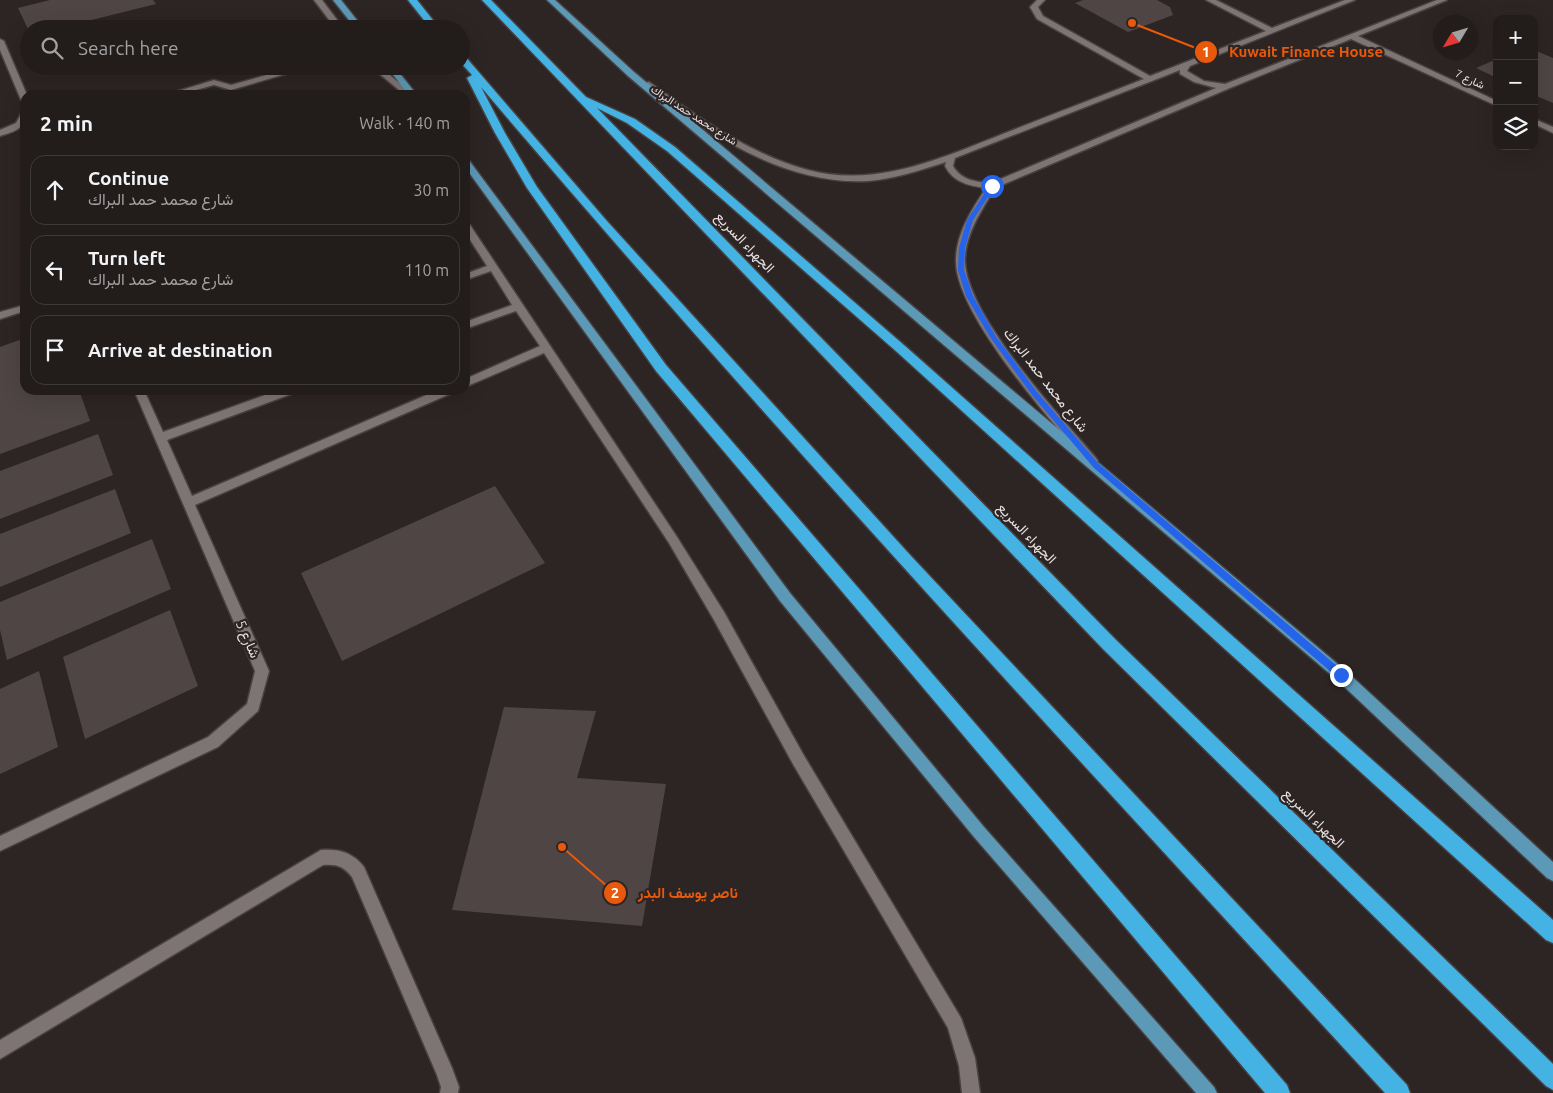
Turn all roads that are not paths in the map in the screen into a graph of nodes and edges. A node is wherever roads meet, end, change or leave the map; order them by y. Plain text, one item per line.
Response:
1 (318, 0) edge
2 (337, 0) edge
3 (412, 0) edge
4 (486, 0) edge
5 (551, 0) edge
6 (1041, 0) edge
7 (1210, 0) edge
8 (1351, 0) edge
9 (1443, 0) edge
10 (333, 20) edge
11 (353, 20) edge
12 (429, 20) edge
13 (1272, 31) junction
14 (1353, 37) junction
15 (0, 42) edge
16 (1188, 64) junction
17 (470, 67) edge
18 (470, 73) edge
19 (631, 74) junction
20 (278, 75) edge
21 (386, 75) edge
22 (397, 75) edge
23 (1150, 79) junction
24 (1228, 86) junction
25 (21, 90) edge
26 (186, 90) edge
27 (405, 90) edge
28 (408, 90) edge
29 (577, 94) junction
30 (1493, 102) edge
31 (1538, 123) edge
32 (20, 125) edge
33 (1553, 130) edge
34 (0, 133) edge
35 (951, 157) junction
36 (470, 168) edge
37 (992, 186) junction
38 (470, 232) edge
39 (493, 267) junction
40 (470, 275) edge
41 (519, 306) junction
42 (20, 310) edge
43 (0, 316) edge
44 (470, 324) edge
45 (546, 348) junction
46 (470, 381) edge
47 (141, 395) edge
48 (276, 395) edge
49 (436, 395) edge
50 (160, 438) junction
51 (188, 503) junction
52 (1341, 675) junction
53 (0, 844) edge
54 (1553, 873) edge
55 (1553, 934) edge
56 (0, 1050) edge
57 (1553, 1079) edge
58 (449, 1093) edge
59 (971, 1093) edge
60 (1208, 1093) edge
61 (1279, 1093) edge
62 (1399, 1093) edge

1 - 10 street
2 - 11 main road
3 - 12 highway
4 - 29 highway, الجهراء السريع
5 - 19 main road
6 - 23 street
7 - 13 street
8 - 13 street, شارع محمد حمد البراك
9 - 14 street
13 - 16 street, شارع محمد حمد البراك
14 - 24 street
14 - 30 street, شارع 7
15 - 25 street
16 - 23 street, شارع محمد حمد البراك
16 - 24 street
17 - 62 highway
18 - 61 highway
19 - 35 street, شارع محمد حمد البراك
19 - 52 main road
20 - 26 street
21 - 27 street
22 - 28 main road
23 - 35 street, شارع محمد حمد البراك
24 - 37 street
29 - 55 highway
29 - 57 highway, الجهراء السريع
31 - 33 street
32 - 34 street
35 - 37 street
36 - 60 main road
37 - 52 street, شارع محمد حمد البراك
38 - 39 street
39 - 40 street
39 - 41 street
41 - 44 street
41 - 45 street
42 - 43 street
45 - 46 street
45 - 59 street
47 - 50 street, شارع 5
48 - 50 street
49 - 51 street
50 - 51 street, شارع 5
51 - 53 street, شارع 5
52 - 54 main road
56 - 58 street

